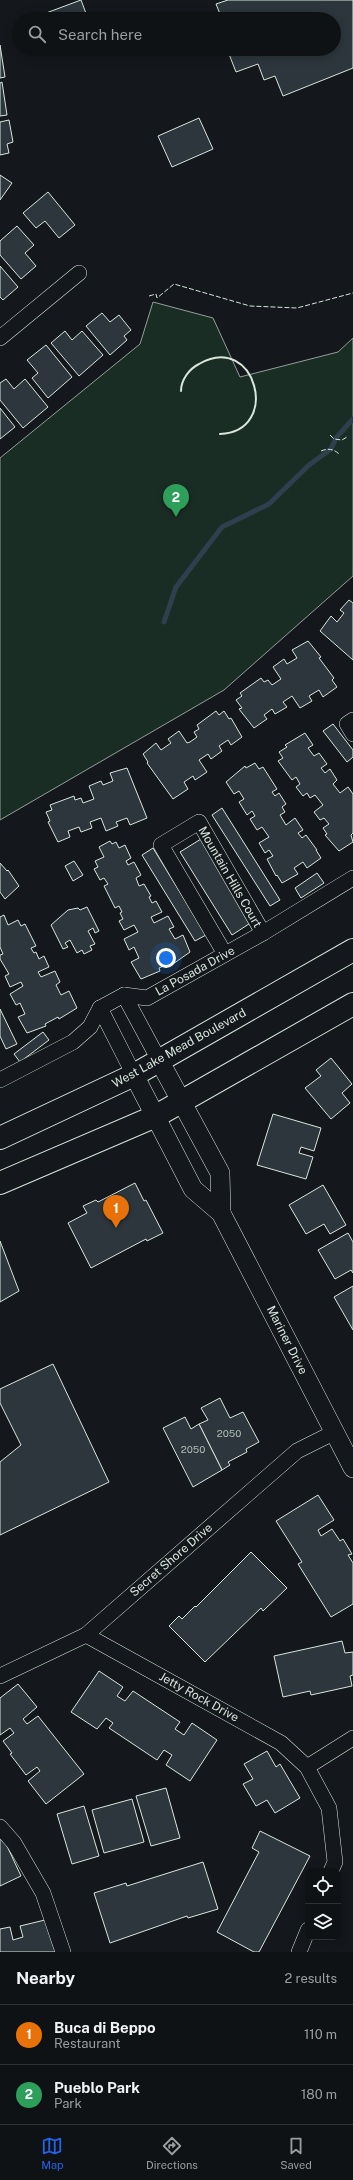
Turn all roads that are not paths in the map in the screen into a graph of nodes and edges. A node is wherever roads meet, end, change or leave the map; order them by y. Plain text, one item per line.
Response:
1 (79, 273) dead end
2 (0, 338) edge
3 (353, 720) edge
4 (353, 734) edge
5 (353, 878) edge
6 (263, 933) junction
7 (353, 950) edge
8 (225, 954) junction
9 (124, 995) junction
10 (353, 1004) edge
11 (100, 1008) junction
12 (159, 1060) junction
13 (134, 1074) junction
14 (1, 1077) edge
15 (181, 1101) junction
16 (156, 1116) junction
17 (0, 1138) edge
18 (0, 1183) edge
19 (221, 1213) junction
20 (335, 1432) junction
21 (353, 1468) edge
22 (86, 1634) junction
23 (0, 1676) edge
24 (353, 1738) edge
25 (307, 1767) junction
26 (0, 1827) edge
27 (332, 1868) edge
28 (305, 1937) edge
29 (63, 1952) edge
30 (299, 1952) edge

1 - 2 street
3 - 4 street
5 - 6 street, La Posada Drive
6 - 8 street, La Posada Drive
6 - 8 street, Mountain Hills Court
7 - 12 main road, West Lake Mead Boulevard
8 - 9 street, La Posada Drive
9 - 11 street
9 - 12 street, Mariner Drive
10 - 15 main road
11 - 13 street, Mariner Drive
11 - 14 street
12 - 13 main road, West Lake Mead Boulevard
12 - 15 street, Mariner Drive
13 - 16 street, Mariner Drive
13 - 17 main road, West Lake Mead Boulevard
15 - 16 main road
15 - 19 street, Mariner Drive
16 - 18 main road
16 - 19 street, Mariner Drive
19 - 20 street, Mariner Drive
20 - 21 street, Mariner Drive
20 - 22 street, Secret Shore Drive
22 - 23 street, Secret Shore Drive
22 - 25 street, Jetty Rock Drive
24 - 25 street
25 - 27 street, Jetty Rock Drive
26 - 29 street
28 - 30 street

